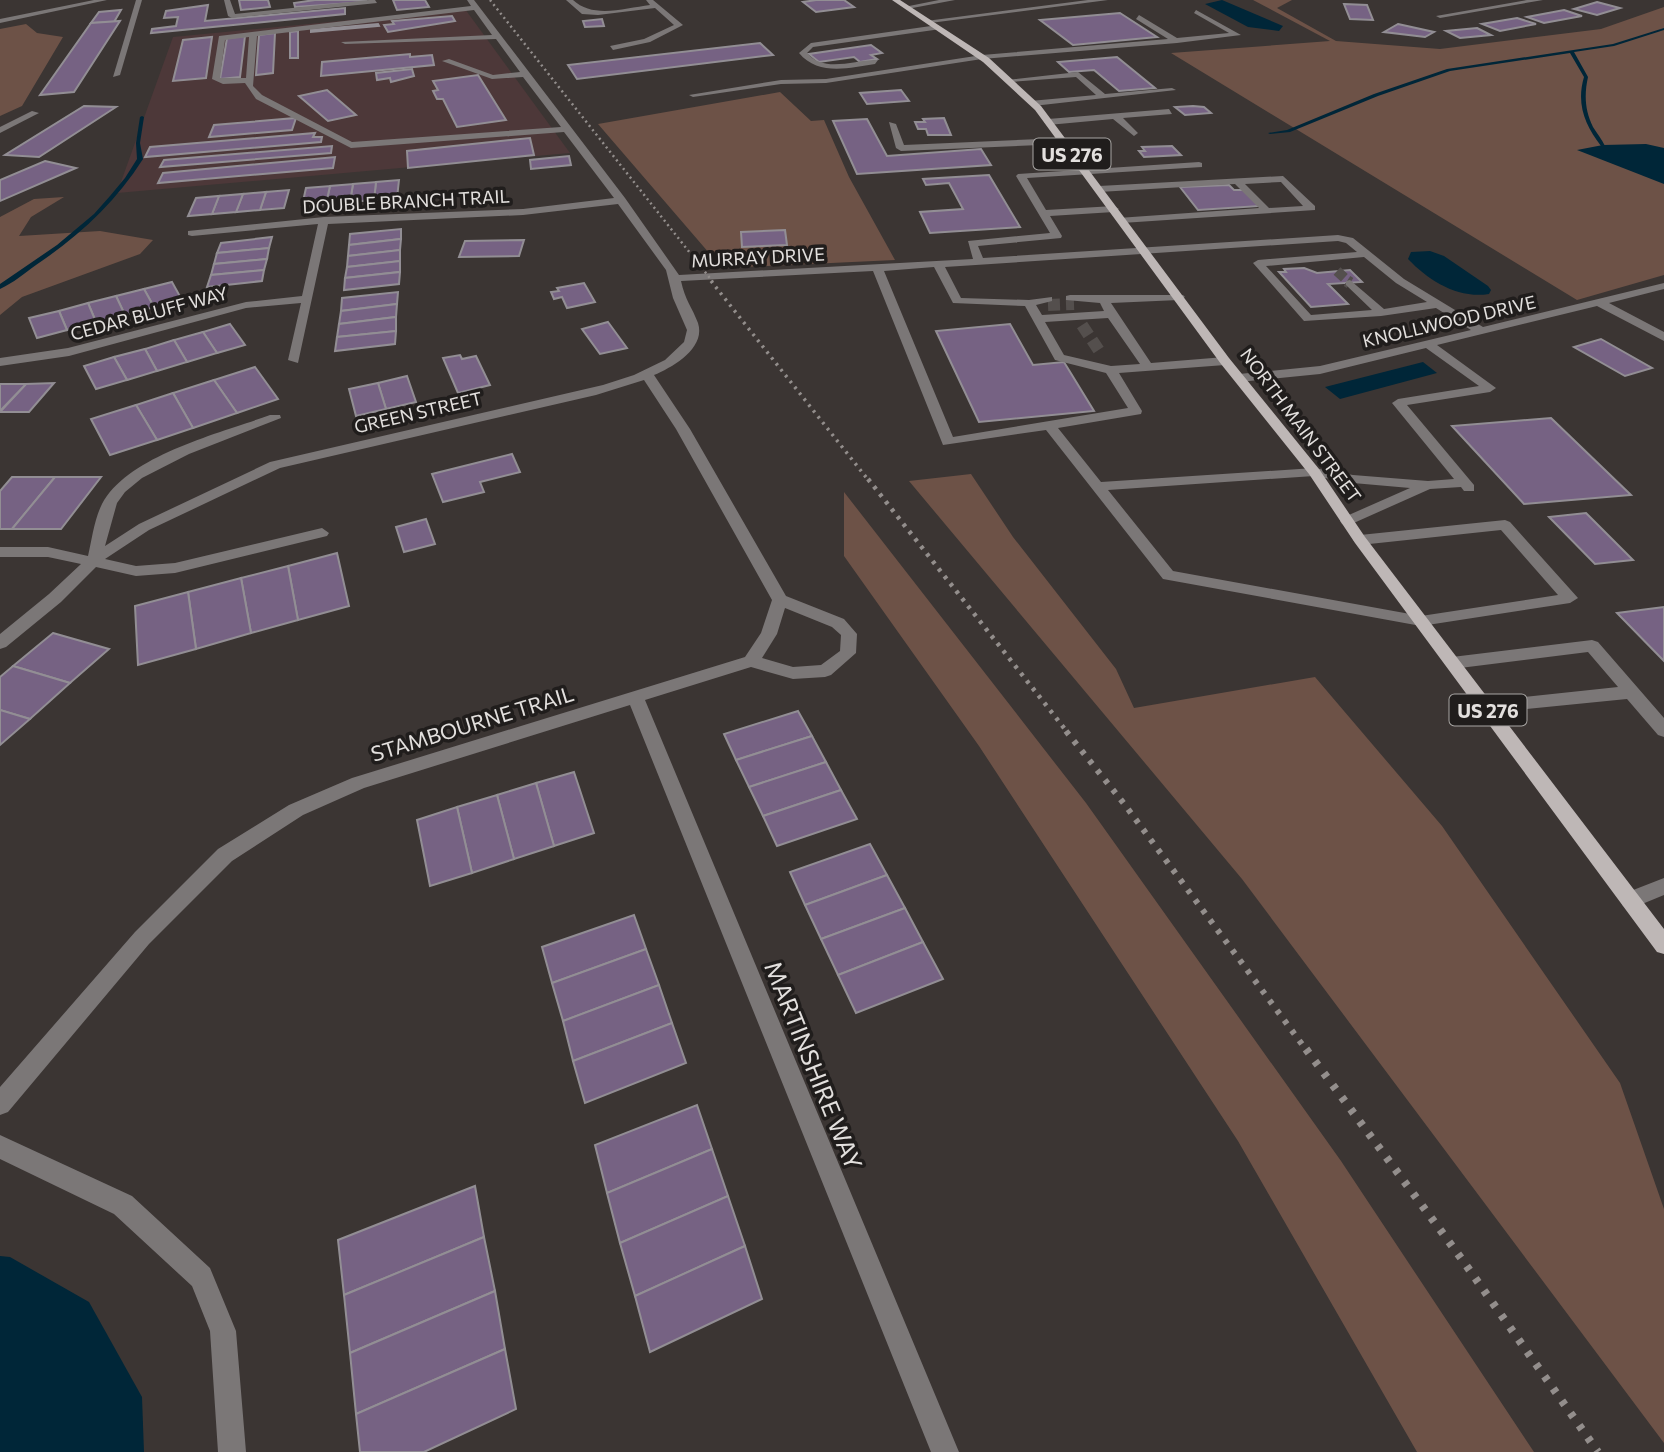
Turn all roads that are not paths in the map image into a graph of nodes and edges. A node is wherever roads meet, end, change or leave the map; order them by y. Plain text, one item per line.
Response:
1 (104, 0) edge
2 (139, 0) edge
3 (227, 0) edge
4 (287, 0) edge
5 (372, 0) edge
6 (569, 0) edge
7 (649, 0) edge
8 (895, 0) edge
9 (952, 0) edge
10 (1105, 0) edge
11 (1540, 0) edge
12 (1072, 2) edge
13 (73, 3) edge
14 (473, 4) edge
15 (656, 6) junction
16 (907, 7) junction
17 (289, 11) junction
18 (1196, 12) dead end
19 (1440, 16) dead end
20 (1139, 17) dead end
21 (0, 21) edge
22 (934, 24) junction
23 (253, 34) junction
24 (498, 37) junction
25 (1177, 41) junction
26 (345, 43) dead end
27 (970, 47) junction
28 (613, 48) dead end
29 (958, 49) dead end
30 (982, 57) junction
31 (887, 60) dead end
32 (446, 61) dead end
33 (526, 74) junction
34 (116, 75) dead end
35 (250, 80) junction
36 (1010, 80) junction
37 (1172, 90) dead end
38 (693, 95) dead end
39 (1103, 96) junction
40 (1033, 103) junction
41 (1169, 112) dead end
42 (35, 113) dead end
43 (1115, 116) junction
44 (1048, 122) junction
45 (892, 124) dead end
46 (568, 129) junction
47 (0, 130) edge
48 (1134, 133) dead end
49 (1063, 141) junction
50 (1199, 165) dead end
51 (1087, 172) junction
52 (1238, 181) junction
53 (1099, 189) junction
54 (622, 200) junction
55 (1114, 209) junction
56 (1267, 211) junction
57 (1043, 214) junction
58 (324, 220) junction
59 (1122, 220) junction
60 (192, 233) dead end
61 (1145, 250) junction
62 (1367, 254) junction
63 (1323, 258) junction
64 (979, 261) junction
65 (938, 264) junction
66 (877, 268) junction
67 (1337, 271) tunnel mouth
68 (675, 278) junction
69 (1350, 283) tunnel mouth
70 (1664, 286) edge
71 (1179, 297) junction
72 (307, 299) junction
73 (1104, 300) junction
74 (1048, 302) tunnel mouth
75 (1029, 303) junction
76 (1601, 303) junction
77 (1437, 304) junction
78 (1076, 310) junction
79 (1381, 313) junction
80 (1111, 314) junction
81 (1038, 319) junction
82 (1482, 331) junction
83 (1664, 337) edge
84 (1428, 344) junction
85 (1100, 352) tunnel mouth
86 (294, 360) dead end
87 (1225, 361) junction
88 (0, 362) edge
89 (1148, 367) junction
90 (1111, 370) junction
91 (648, 374) junction
92 (1239, 378) junction
93 (275, 418) dead end
94 (1049, 425) junction
95 (1314, 472) junction
96 (1428, 485) junction
97 (1097, 486) junction
98 (1347, 522) junction
99 (322, 533) dead end
100 (1360, 540) junction
101 (0, 552) edge
102 (94, 560) junction
103 (780, 600) junction
104 (1421, 621) junction
105 (0, 643) edge
106 (751, 661) junction
107 (1452, 663) junction
108 (1632, 692) junction
109 (635, 697) junction
110 (1486, 707) junction
111 (1664, 730) edge
112 (1664, 886) edge
113 (1630, 900) junction
114 (1664, 945) edge
115 (0, 1104) edge
116 (0, 1147) edge
117 (232, 1452) edge
118 (945, 1452) edge

1 - 13 street
2 - 34 street
3 - 17 street
4 - 17 street
5 - 17 street
6 - 15 street
7 - 15 street
8 - 16 main road, NORTH MAIN STREET / US 276
9 - 16 street
10 - 12 street
11 - 19 street
12 - 22 street
13 - 21 street
14 - 23 street
14 - 24 street, MURRAY DRIVE
15 - 28 street
16 - 22 main road, NORTH MAIN STREET / US 276
18 - 25 street
20 - 25 street
22 - 27 main road, NORTH MAIN STREET / US 276
22 - 31 street
23 - 35 street
23 - 35 street
24 - 26 street
24 - 33 street, MURRAY DRIVE
25 - 30 street
27 - 29 street
27 - 30 main road, NORTH MAIN STREET / US 276
30 - 36 main road, NORTH MAIN STREET / US 276
30 - 38 street
32 - 33 street
33 - 46 street, MURRAY DRIVE
35 - 46 street
36 - 39 street
36 - 40 main road, NORTH MAIN STREET / US 276
37 - 39 street
39 - 40 street
40 - 44 main road, NORTH MAIN STREET / US 276
41 - 43 street
42 - 47 street
43 - 44 street
43 - 48 street
44 - 49 main road, NORTH MAIN STREET / US 276
45 - 49 street
46 - 54 street, MURRAY DRIVE
49 - 51 main road, NORTH MAIN STREET / US 276
50 - 51 street
51 - 53 main road, NORTH MAIN STREET / US 276
51 - 57 street
52 - 53 street
52 - 56 street
52 - 56 street
53 - 55 main road, NORTH MAIN STREET / US 276
54 - 58 street, DOUBLE BRANCH TRAIL
54 - 68 street, MURRAY DRIVE
55 - 57 street
55 - 59 main road, NORTH MAIN STREET / US 276
56 - 59 street
57 - 64 street
58 - 60 street, DOUBLE BRANCH TRAIL
58 - 72 street
59 - 61 main road, NORTH MAIN STREET / US 276
61 - 62 street, MURRAY DRIVE
61 - 64 street, MURRAY DRIVE
61 - 71 main road, NORTH MAIN STREET / US 276
62 - 63 street
62 - 77 street, MURRAY DRIVE
63 - 67 street
63 - 79 street
64 - 65 street, MURRAY DRIVE
65 - 66 street, MURRAY DRIVE
65 - 75 street
66 - 68 street, MURRAY DRIVE
66 - 94 street
68 - 91 street, GREEN STREET
69 - 79 street
70 - 76 street, KNOLLWOOD DRIVE
71 - 73 street
71 - 87 main road, NORTH MAIN STREET / US 276
72 - 86 street
72 - 88 street, CEDAR BLUFF WAY
73 - 78 street
73 - 80 street
74 - 75 street
75 - 81 street
76 - 82 street, KNOLLWOOD DRIVE
76 - 83 street
77 - 79 street
77 - 82 street, MURRAY DRIVE
78 - 80 street
78 - 81 street
80 - 89 street
81 - 90 street
82 - 84 street, KNOLLWOOD DRIVE
84 - 92 street, KNOLLWOOD DRIVE
84 - 96 street
85 - 90 street
87 - 89 street
87 - 92 main road, NORTH MAIN STREET / US 276
89 - 90 street
90 - 94 street
91 - 102 street, GREEN STREET
91 - 103 street
92 - 95 main road, NORTH MAIN STREET / US 276
93 - 102 street
94 - 97 street
95 - 96 street
95 - 97 street
95 - 98 main road, NORTH MAIN STREET / US 276
96 - 98 street
97 - 104 street
98 - 100 main road, NORTH MAIN STREET / US 276
99 - 102 street
100 - 104 main road, NORTH MAIN STREET / US 276
100 - 104 street
101 - 102 street
102 - 105 street, GREEN STREET
103 - 106 street
103 - 106 street
104 - 107 main road, NORTH MAIN STREET / US 276
106 - 109 street, STAMBOURNE TRAIL
107 - 108 street
107 - 110 main road, NORTH MAIN STREET / US 276
108 - 110 street
108 - 111 street
109 - 115 street, STAMBOURNE TRAIL
109 - 118 street, MARTINSHIRE WAY
110 - 113 main road, NORTH MAIN STREET / US 276
112 - 113 street
113 - 114 main road, NORTH MAIN STREET / US 276
116 - 117 street

